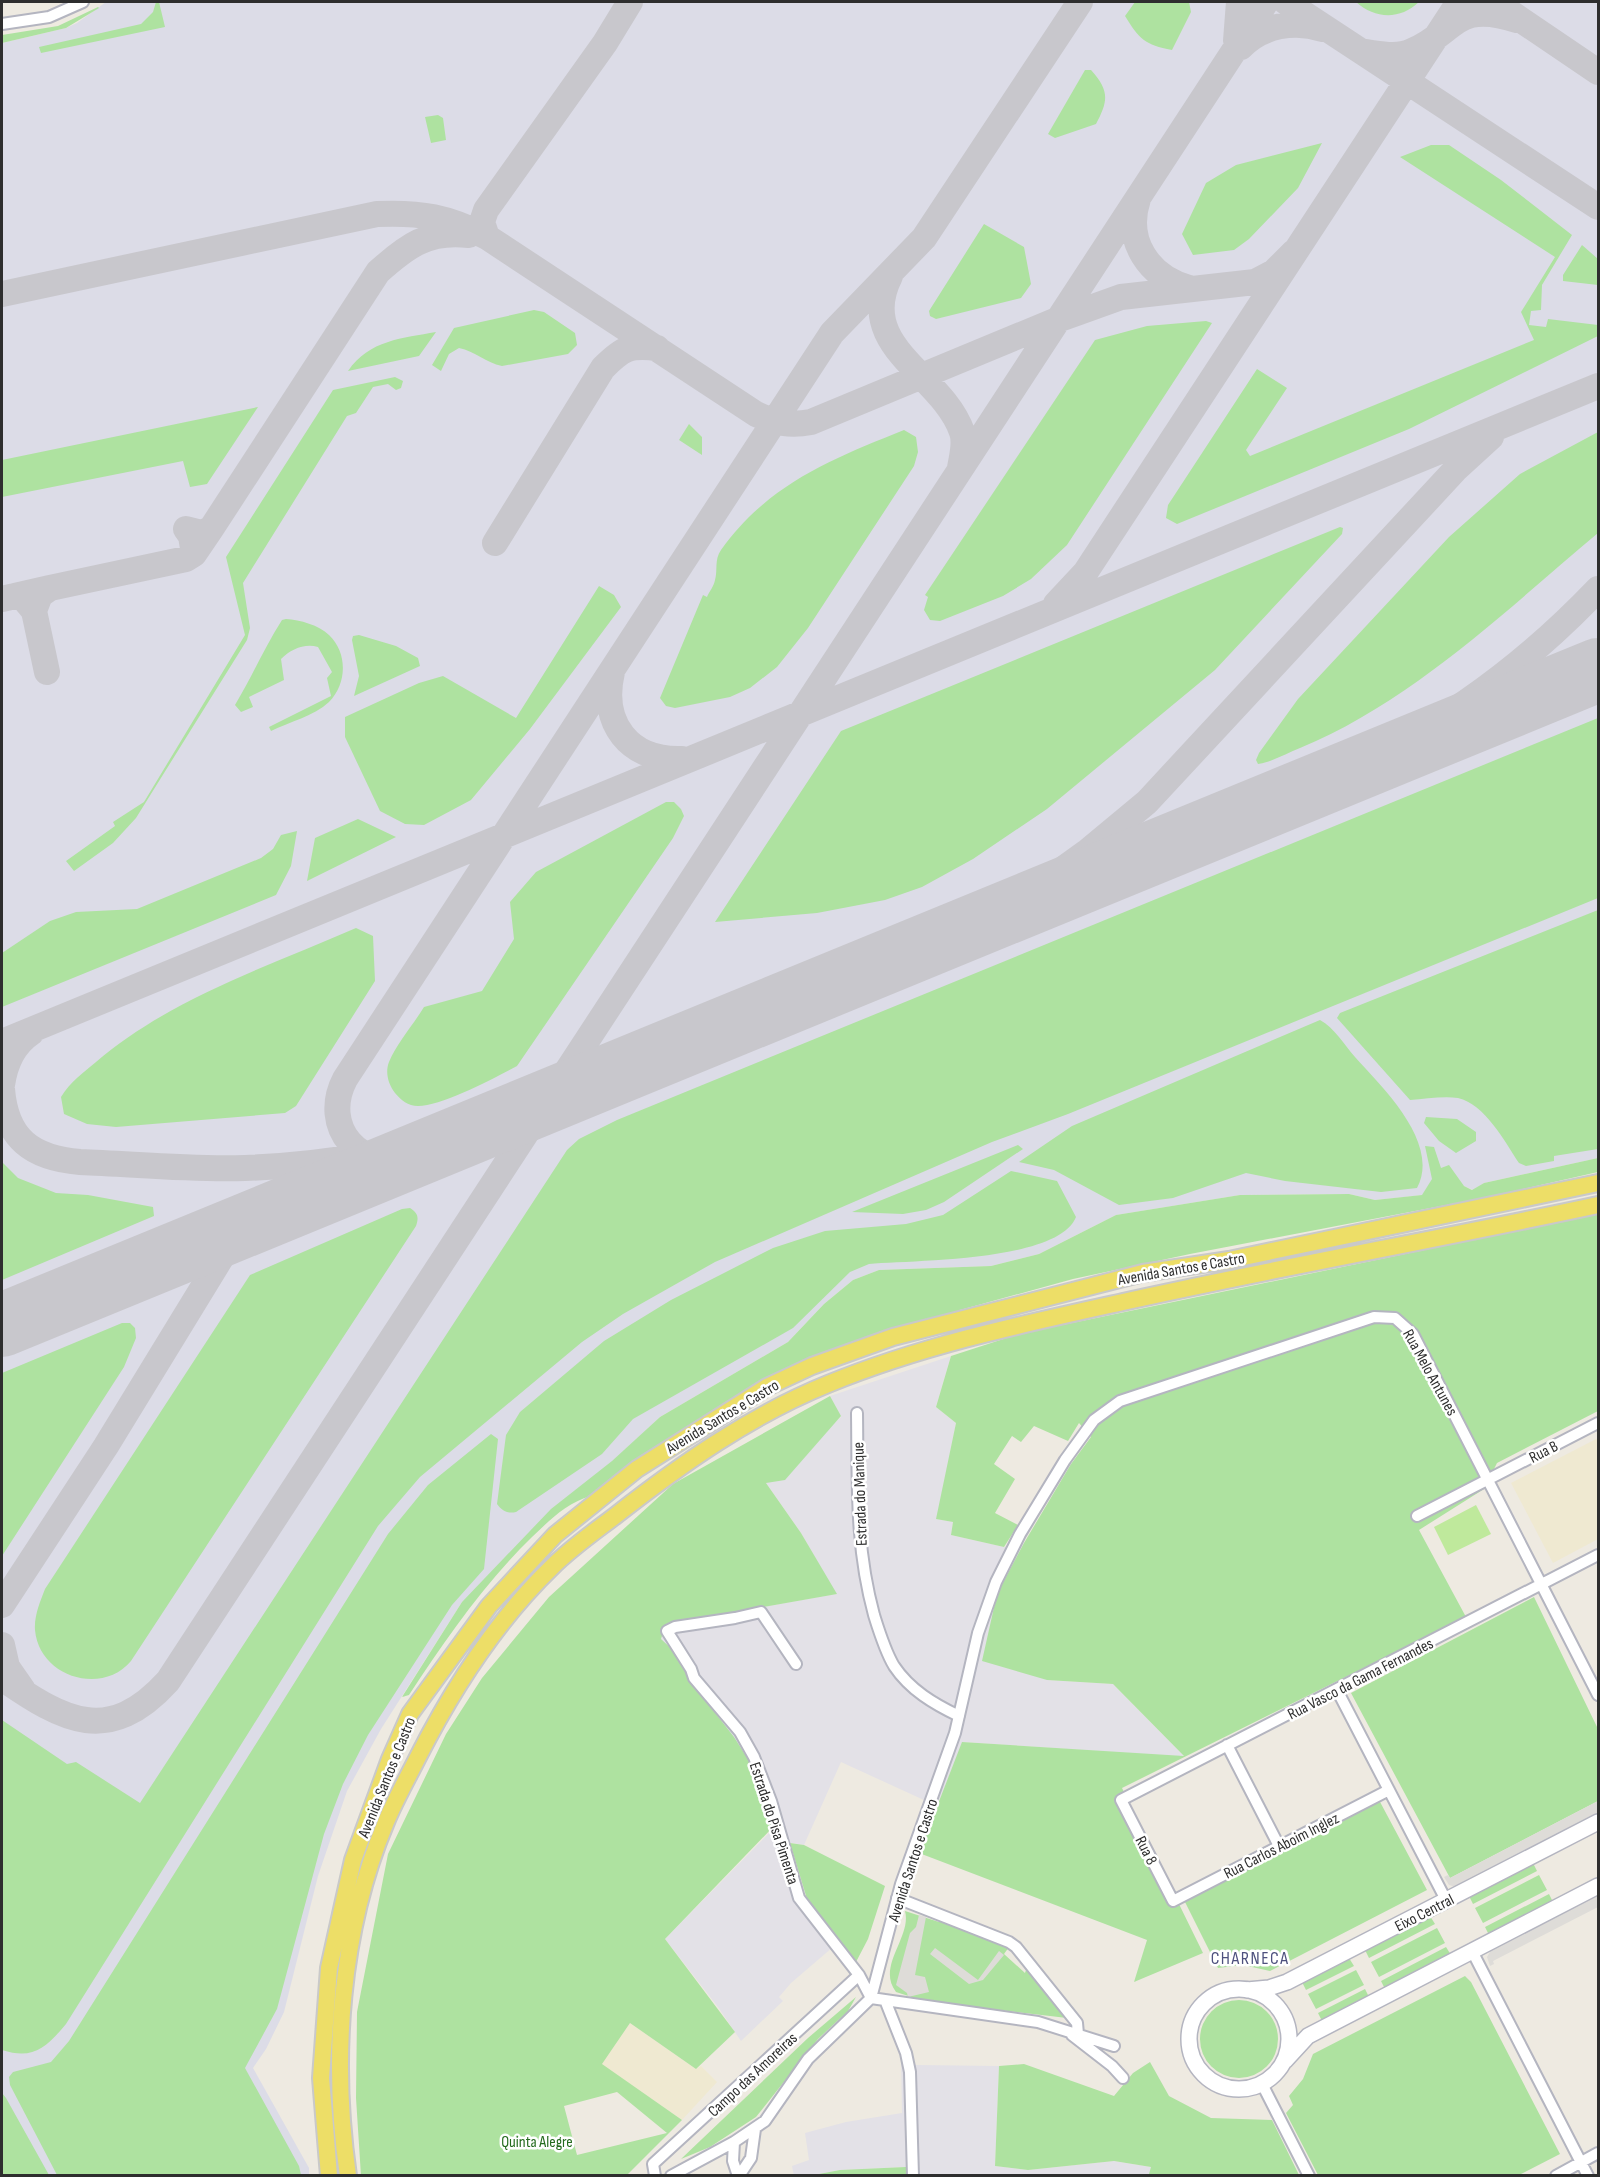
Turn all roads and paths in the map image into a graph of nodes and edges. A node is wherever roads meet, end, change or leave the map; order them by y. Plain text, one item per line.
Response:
1 (83, 2) edge
2 (2, 24) edge
3 (1599, 1183) edge
4 (1599, 1205) edge
5 (857, 1413) dead end
6 (1599, 1423) edge
7 (1065, 1460) joint
8 (1488, 1480) junction
9 (1417, 1516) dead end
10 (1599, 1555) edge
11 (1542, 1584) junction
12 (796, 1664) dead end
13 (1596, 1683) edge
14 (1337, 1690) junction
15 (1599, 1695) edge
16 (959, 1716) junction
17 (1227, 1745) junction
18 (1389, 1790) junction
19 (1121, 1800) joint
20 (1599, 1822) edge
21 (1279, 1846) junction
22 (1599, 1886) edge
23 (897, 1898) junction
24 (1173, 1900) joint
25 (1446, 1900) junction
26 (1472, 1951) junction
27 (859, 1975) junction
28 (1247, 1990) junction
29 (870, 1998) junction
30 (885, 2001) junction
31 (1062, 2028) junction
32 (1078, 2034) junction
33 (1114, 2046) dead end
34 (1285, 2061) junction
35 (1123, 2078) dead end
36 (1262, 2084) junction
37 (754, 2128) junction
38 (734, 2142) junction
39 (1599, 2153) edge
40 (1581, 2162) junction
41 (1563, 2174) edge
42 (329, 2175) edge
43 (348, 2175) edge
44 (655, 2175) edge
45 (671, 2175) edge
46 (738, 2175) edge
47 (913, 2175) edge
48 (1310, 2175) edge
49 (1588, 2175) edge

1 - 2 street
3 - 42 main road, Avenida Santos e Castro
4 - 43 main road, Avenida Santos e Castro
5 - 16 street, Estrada do Manique
6 - 8 street, Rua B
7 - 8 street, Rua Melo Antunes
7 - 16 street, Avenida Santos e Castro
8 - 9 street, Rua B
8 - 11 street, Rua Melo Antunes
10 - 11 street, Rua Vasco da Gama Fernandes
11 - 13 street, Rua Melo Antunes
11 - 14 street, Rua Vasco da Gama Fernandes
12 - 27 street, Estrada do Pisa Pimenta
13 - 15 street, Rua Melo Antunes
14 - 17 street, Rua Vasco da Gama Fernandes
14 - 18 street
16 - 23 street, Avenida Santos e Castro
17 - 19 street, Rua Vasco da Gama Fernandes
17 - 21 street
18 - 21 street, Rua Carlos Aboim Inglez
18 - 25 street
19 - 24 street, Rua 8
20 - 25 main road, Eixo Central
21 - 24 street, Rua Carlos Aboim Inglez
22 - 26 main road
23 - 29 street, Avenida Santos e Castro
23 - 32 street
25 - 28 main road, Eixo Central
26 - 34 main road
26 - 40 street
27 - 29 street, Estrada do Pisa Pimenta
27 - 44 street, Campo das Amoreiras
28 - 34 main road
28 - 36 main road
29 - 30 street
29 - 37 street, Campo das Amoreiras
30 - 31 street
30 - 47 street
31 - 32 street
31 - 35 street
32 - 33 street
34 - 36 main road
36 - 48 street
37 - 38 street, Campo das Amoreiras
37 - 46 street
38 - 45 street, Campo das Amoreiras
38 - 46 street
39 - 40 street
40 - 41 street
40 - 49 street

